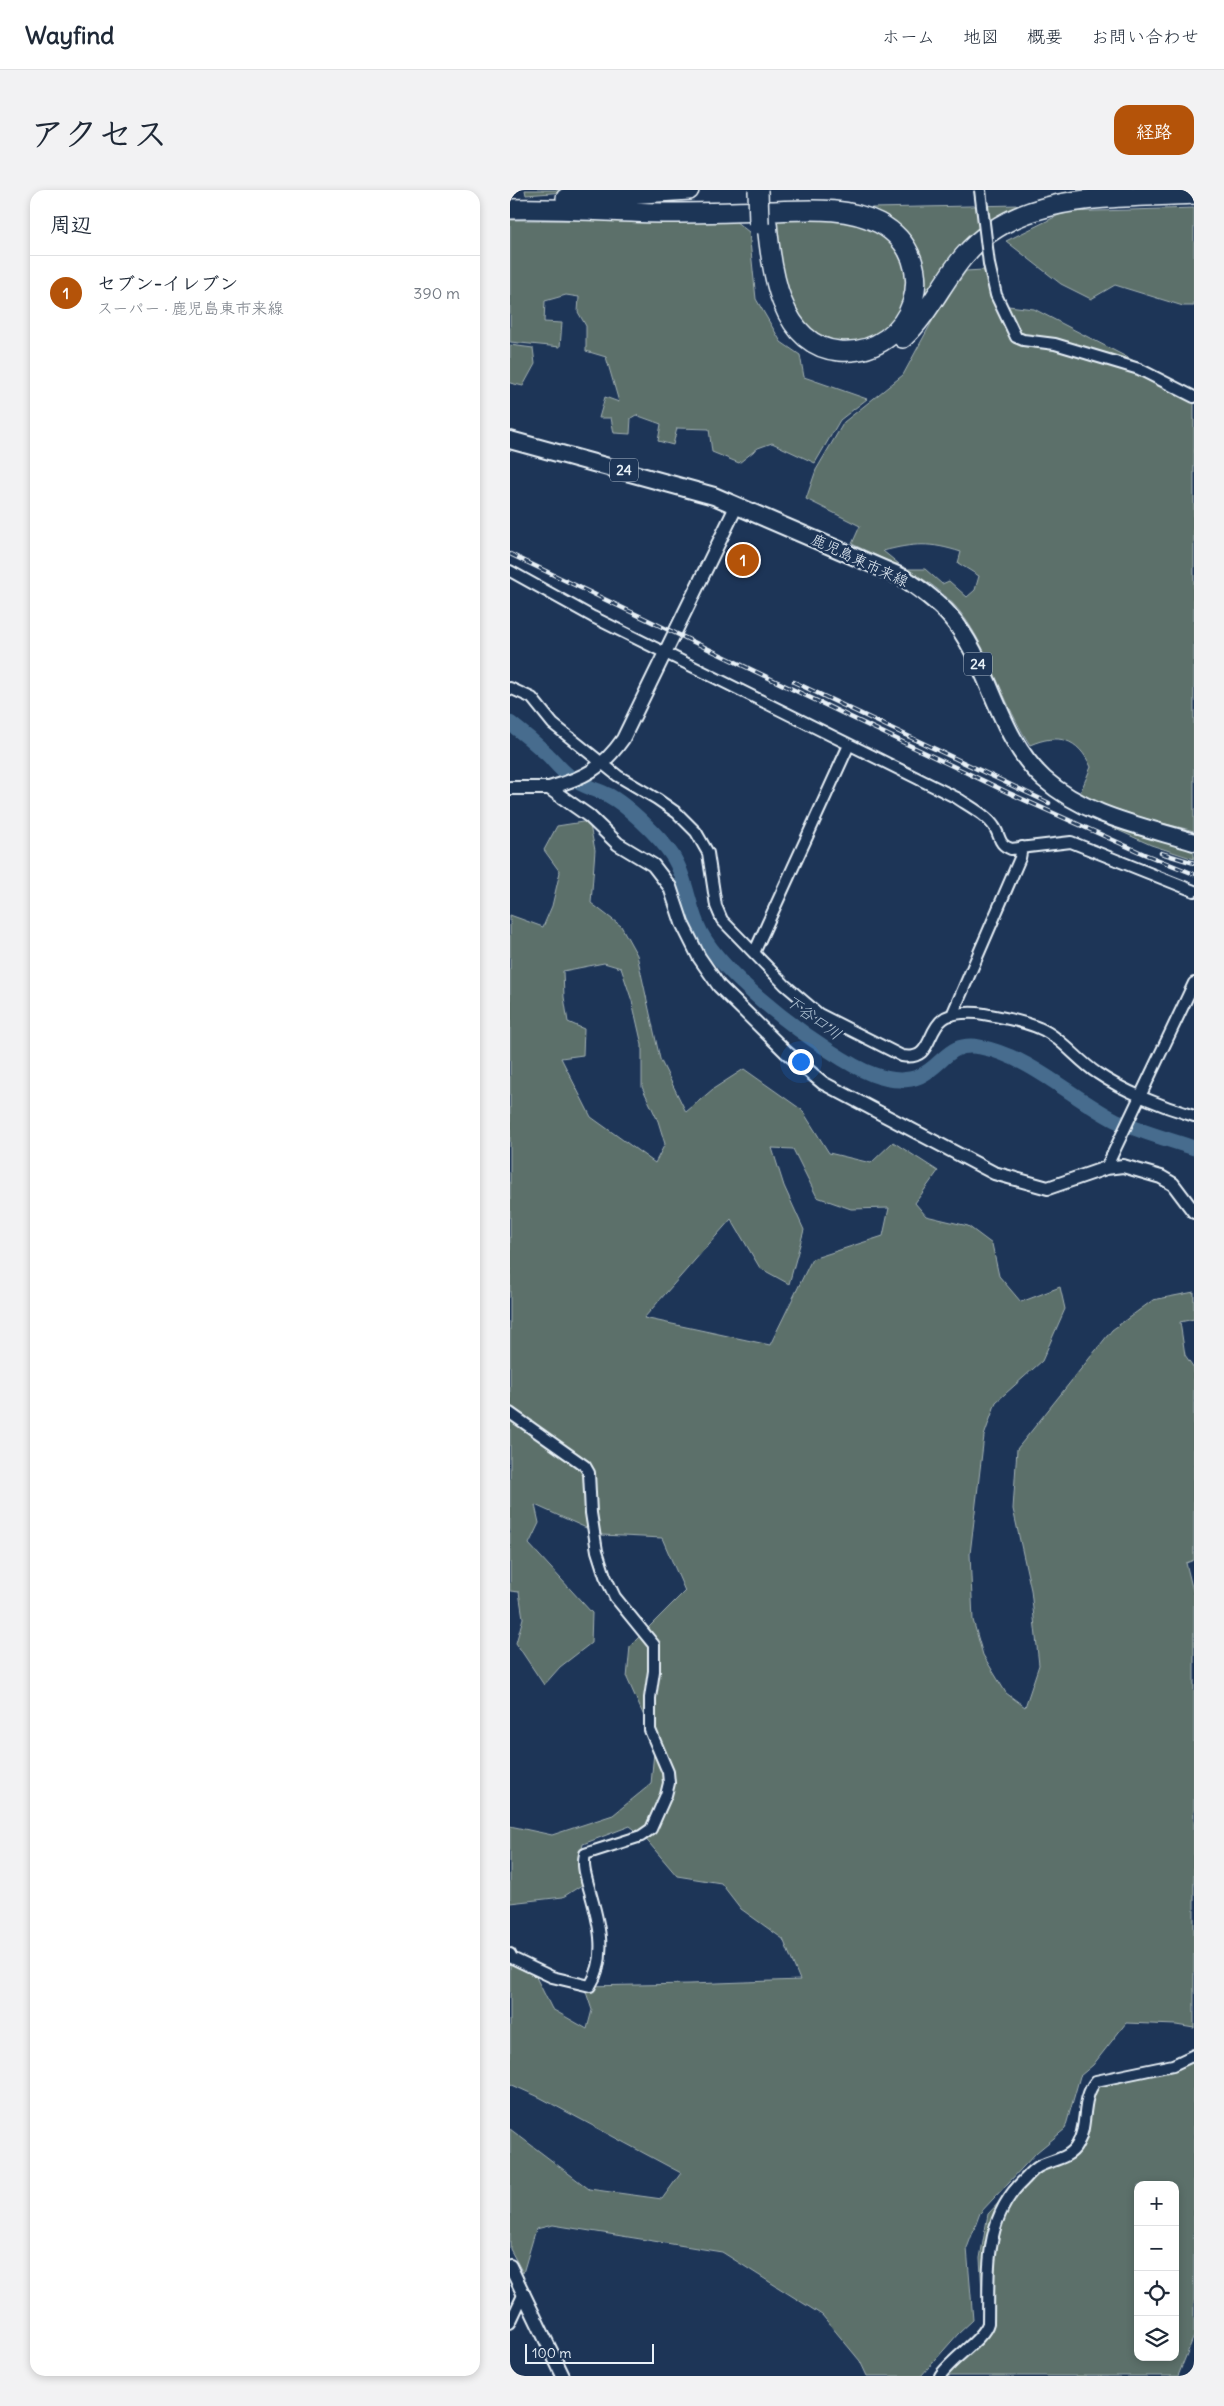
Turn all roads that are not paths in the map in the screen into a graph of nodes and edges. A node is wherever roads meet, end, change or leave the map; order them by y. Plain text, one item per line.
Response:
1 (689, 190) edge
2 (758, 190) edge
3 (766, 190) edge
4 (980, 190) edge
5 (1194, 194) edge
6 (510, 202) edge
7 (510, 209) edge
8 (763, 223) junction
9 (1194, 397) edge
10 (510, 440) edge
11 (737, 505) junction
12 (510, 571) edge
13 (666, 653) junction
14 (510, 688) edge
15 (849, 745) junction
16 (604, 764) junction
17 (510, 788) edge
18 (549, 788) junction
19 (1194, 842) edge
20 (1022, 847) junction
21 (1194, 891) edge
22 (754, 953) junction
23 (1194, 983) edge
24 (952, 1015) junction
25 (1138, 1100) junction
26 (1194, 1116) edge
27 (1106, 1168) junction
28 (1194, 1212) edge
29 (510, 1414) edge
30 (510, 1954) edge
31 (1194, 2055) edge
32 (510, 2266) edge
33 (524, 2293) junction
34 (510, 2323) edge
35 (563, 2376) edge
36 (940, 2376) edge

1 - 6 highway
2 - 8 highway, bridge
3 - 8 highway
4 - 9 street, bridge
5 - 8 highway
7 - 8 highway
10 - 11 main road, 鹿児島東市来線 / 24
11 - 13 street
11 - 19 main road, 鹿児島東市来線 / 24
12 - 13 street
13 - 15 street
13 - 16 street
14 - 16 street
15 - 20 street
15 - 22 street
16 - 18 street
16 - 22 street
17 - 18 street
18 - 27 street
20 - 21 street
20 - 24 street
22 - 24 street
23 - 25 street
24 - 25 street
25 - 26 street
25 - 27 street
27 - 28 street
29 - 30 street
31 - 36 street
32 - 33 street
33 - 34 street
33 - 35 street

